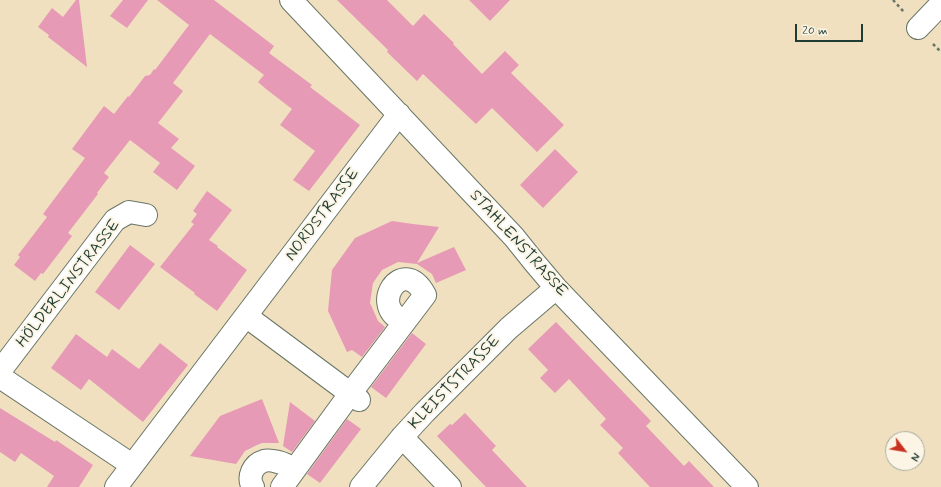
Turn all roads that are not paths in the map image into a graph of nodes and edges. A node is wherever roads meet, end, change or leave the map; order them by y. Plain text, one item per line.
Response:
1 (291, 0) edge
2 (941, 4) edge
3 (918, 28) dead end
4 (400, 114) junction
5 (146, 215) dead end
6 (556, 288) junction
7 (246, 316) junction
8 (405, 320) dead end
9 (0, 371) edge
10 (0, 377) edge
11 (355, 397) junction
12 (402, 437) junction
13 (132, 465) junction
14 (287, 480) edge
15 (116, 487) edge
16 (253, 487) edge
17 (361, 487) edge
18 (450, 487) edge
19 (747, 487) edge

1 - 4 street, STAHLENSTRASSE
2 - 3 street
4 - 6 street, STAHLENSTRASSE
4 - 7 street, NORDSTRASSE
5 - 9 street, HÖLDERLINSTRASSE
6 - 12 street, KLEISTSTRASSE
6 - 19 street, STAHLENSTRASSE
7 - 11 street
7 - 13 street, NORDSTRASSE
8 - 11 street
10 - 13 street
11 - 14 street
12 - 17 street, KLEISTSTRASSE
12 - 18 street
13 - 15 street, NORDSTRASSE
14 - 16 street

